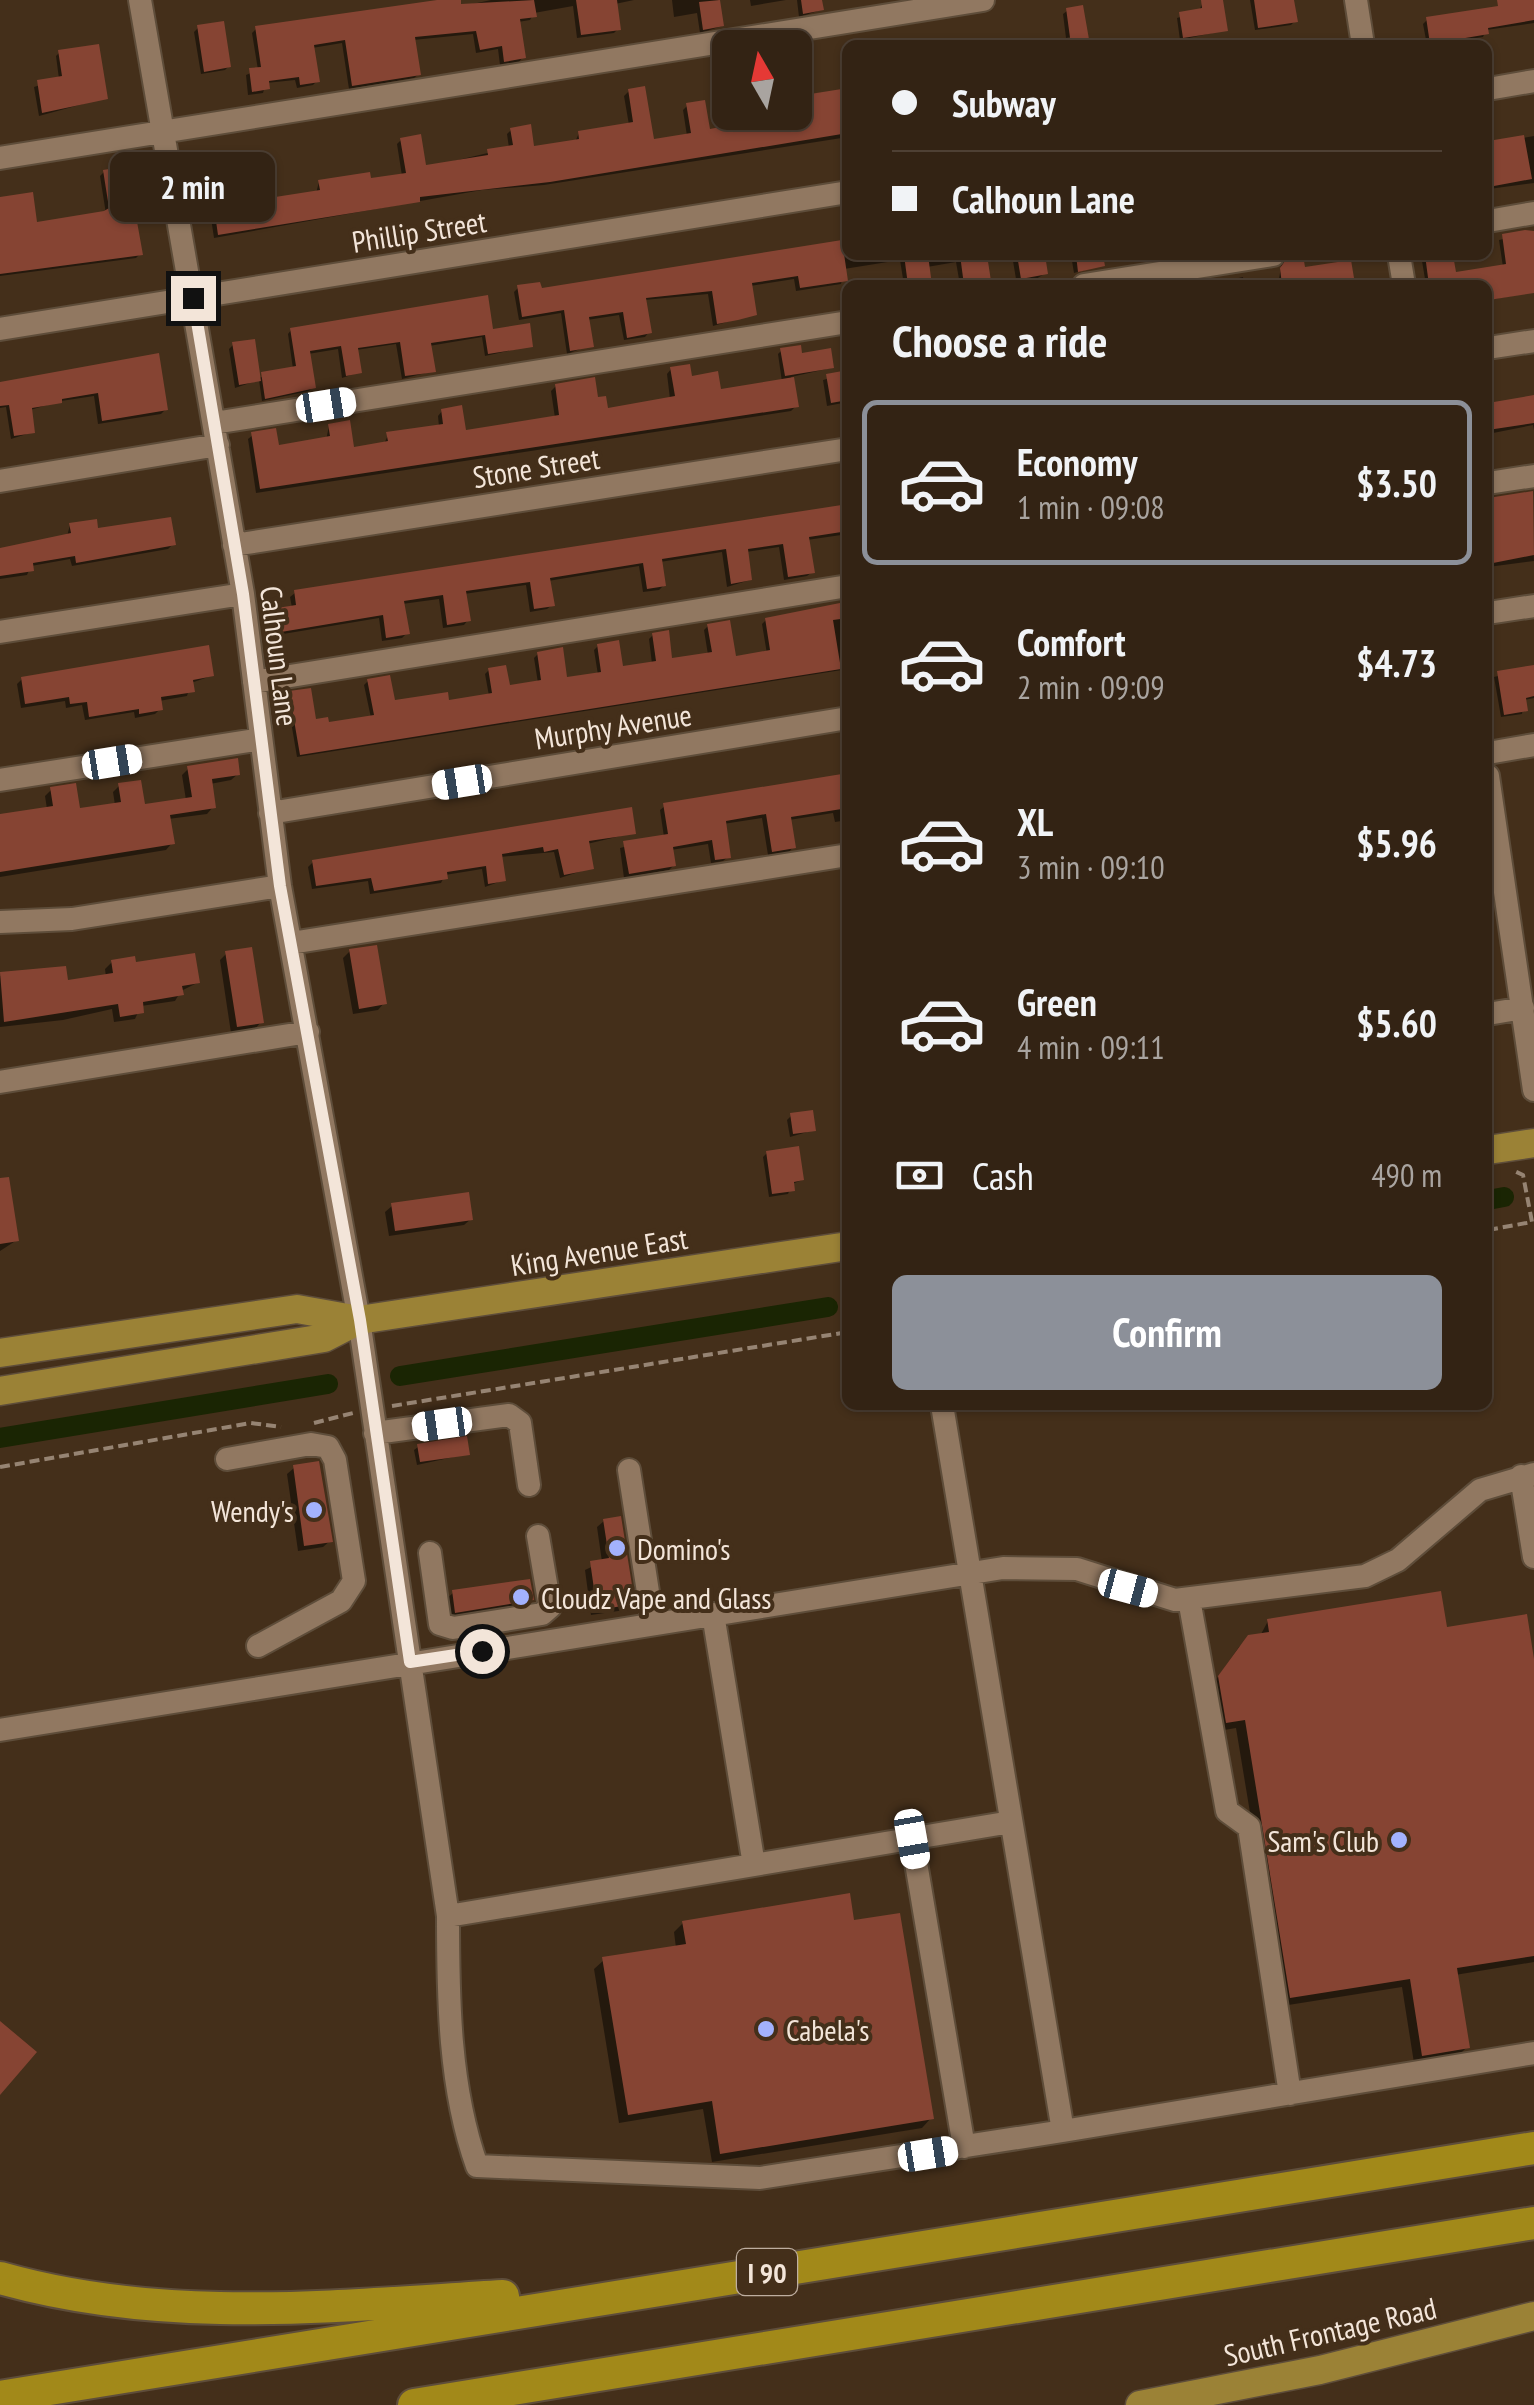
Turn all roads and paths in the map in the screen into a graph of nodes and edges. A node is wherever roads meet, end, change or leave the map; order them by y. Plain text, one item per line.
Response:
1 (140, 0) edge
2 (983, 0) edge
3 (1356, 0) edge
4 (1362, 40) edge
5 (1534, 81) edge
6 (1492, 88) edge
7 (165, 130) junction
8 (0, 158) edge
9 (842, 193) edge
10 (1534, 213) edge
11 (1492, 219) edge
12 (1242, 260) edge
13 (1116, 280) edge
14 (193, 298) junction
15 (842, 323) edge
16 (0, 328) edge
17 (1534, 341) edge
18 (1492, 347) edge
19 (216, 434) junction
20 (842, 449) edge
21 (1534, 476) edge
22 (0, 481) edge
23 (1492, 483) edge
24 (234, 546) junction
25 (842, 587) edge
26 (243, 594) junction
27 (1534, 606) edge
28 (1492, 613) edge
29 (0, 632) edge
30 (254, 682) junction
31 (842, 719) edge
32 (261, 738) junction
33 (1534, 745) edge
34 (1492, 752) edge
35 (0, 780) edge
36 (270, 813) junction
37 (1492, 828) edge
38 (842, 855) edge
39 (1496, 880) edge
40 (280, 886) junction
41 (0, 922) edge
42 (290, 942) junction
43 (1523, 1008) junction
44 (1492, 1013) edge
45 (308, 1032) junction
46 (0, 1082) edge
47 (1534, 1090) edge
48 (1534, 1143) edge
49 (1493, 1157) edge
50 (1492, 1229) edge
51 (842, 1247) edge
52 (360, 1320) junction
53 (842, 1333) edge
54 (0, 1353) edge
55 (0, 1390) edge
56 (943, 1410) edge
57 (373, 1421) junction
58 (282, 1427) dead end
59 (298, 1429) dead end
60 (227, 1459) dead end
61 (0, 1468) edge
62 (629, 1470) dead end
63 (1527, 1475) edge
64 (529, 1485) dead end
65 (538, 1536) dead end
66 (430, 1553) dead end
67 (1534, 1556) edge
68 (970, 1572) junction
69 (1190, 1598) junction
70 (713, 1614) junction
71 (653, 1624) junction
72 (258, 1646) dead end
73 (410, 1662) junction
74 (0, 1730) edge
75 (1012, 1822) junction
76 (912, 1839) junction
77 (754, 1865) junction
78 (448, 1916) junction
79 (1534, 2053) edge
80 (1290, 2094) junction
81 (1063, 2131) junction
82 (964, 2148) junction
83 (1534, 2148) edge
84 (1534, 2223) edge
85 (0, 2278) edge
86 (677, 2287) junction
87 (1534, 2316) edge
88 (675, 2362) junction
89 (0, 2397) edge
90 (414, 2405) edge
91 (498, 2405) edge
92 (1140, 2405) edge

1 - 7 street, Calhoun Lane
2 - 7 street
3 - 4 street
5 - 6 street
7 - 8 street
7 - 14 street, Calhoun Lane
9 - 14 street, Phillip Street
10 - 11 street
12 - 13 street
14 - 16 street, Phillip Street
14 - 19 street, Calhoun Lane
15 - 19 street
17 - 18 street
19 - 22 street
19 - 24 street, Calhoun Lane
20 - 24 street, Stone Street
21 - 23 street
24 - 26 street, Calhoun Lane
25 - 30 street
26 - 29 street
26 - 30 street, Calhoun Lane
27 - 28 street
30 - 32 street, Calhoun Lane
31 - 36 street, Murphy Avenue
32 - 35 street
32 - 36 street, Calhoun Lane
33 - 34 street
36 - 40 street, Calhoun Lane
37 - 39 street
38 - 42 street
39 - 43 street
40 - 41 street
40 - 42 street, Calhoun Lane
42 - 45 street, Calhoun Lane
43 - 44 street
43 - 47 street
45 - 46 street
45 - 52 street, Calhoun Lane
48 - 49 main road
49 - 50 path
51 - 52 main road, King Avenue East
52 - 54 main road, King Avenue East
52 - 55 main road, King Avenue East
52 - 57 street, Calhoun Lane
53 - 57 path
56 - 68 street
57 - 59 path
57 - 64 street
57 - 73 street, Calhoun Lane
58 - 61 path
60 - 72 street
62 - 71 street
63 - 67 street
63 - 69 street
65 - 66 street
68 - 69 street
68 - 70 street
68 - 75 street
69 - 80 street
70 - 71 street
70 - 77 street
71 - 73 street
73 - 74 street
73 - 78 street, Calhoun Lane
75 - 76 street
75 - 81 street
76 - 77 street
76 - 82 street
77 - 78 street
78 - 82 street, Calhoun Lane
79 - 80 street
80 - 81 street
81 - 82 street
83 - 86 highway, I 90
84 - 88 highway
85 - 86 highway
86 - 89 highway, I 90
87 - 92 main road, South Frontage Road
88 - 90 highway
88 - 91 highway

